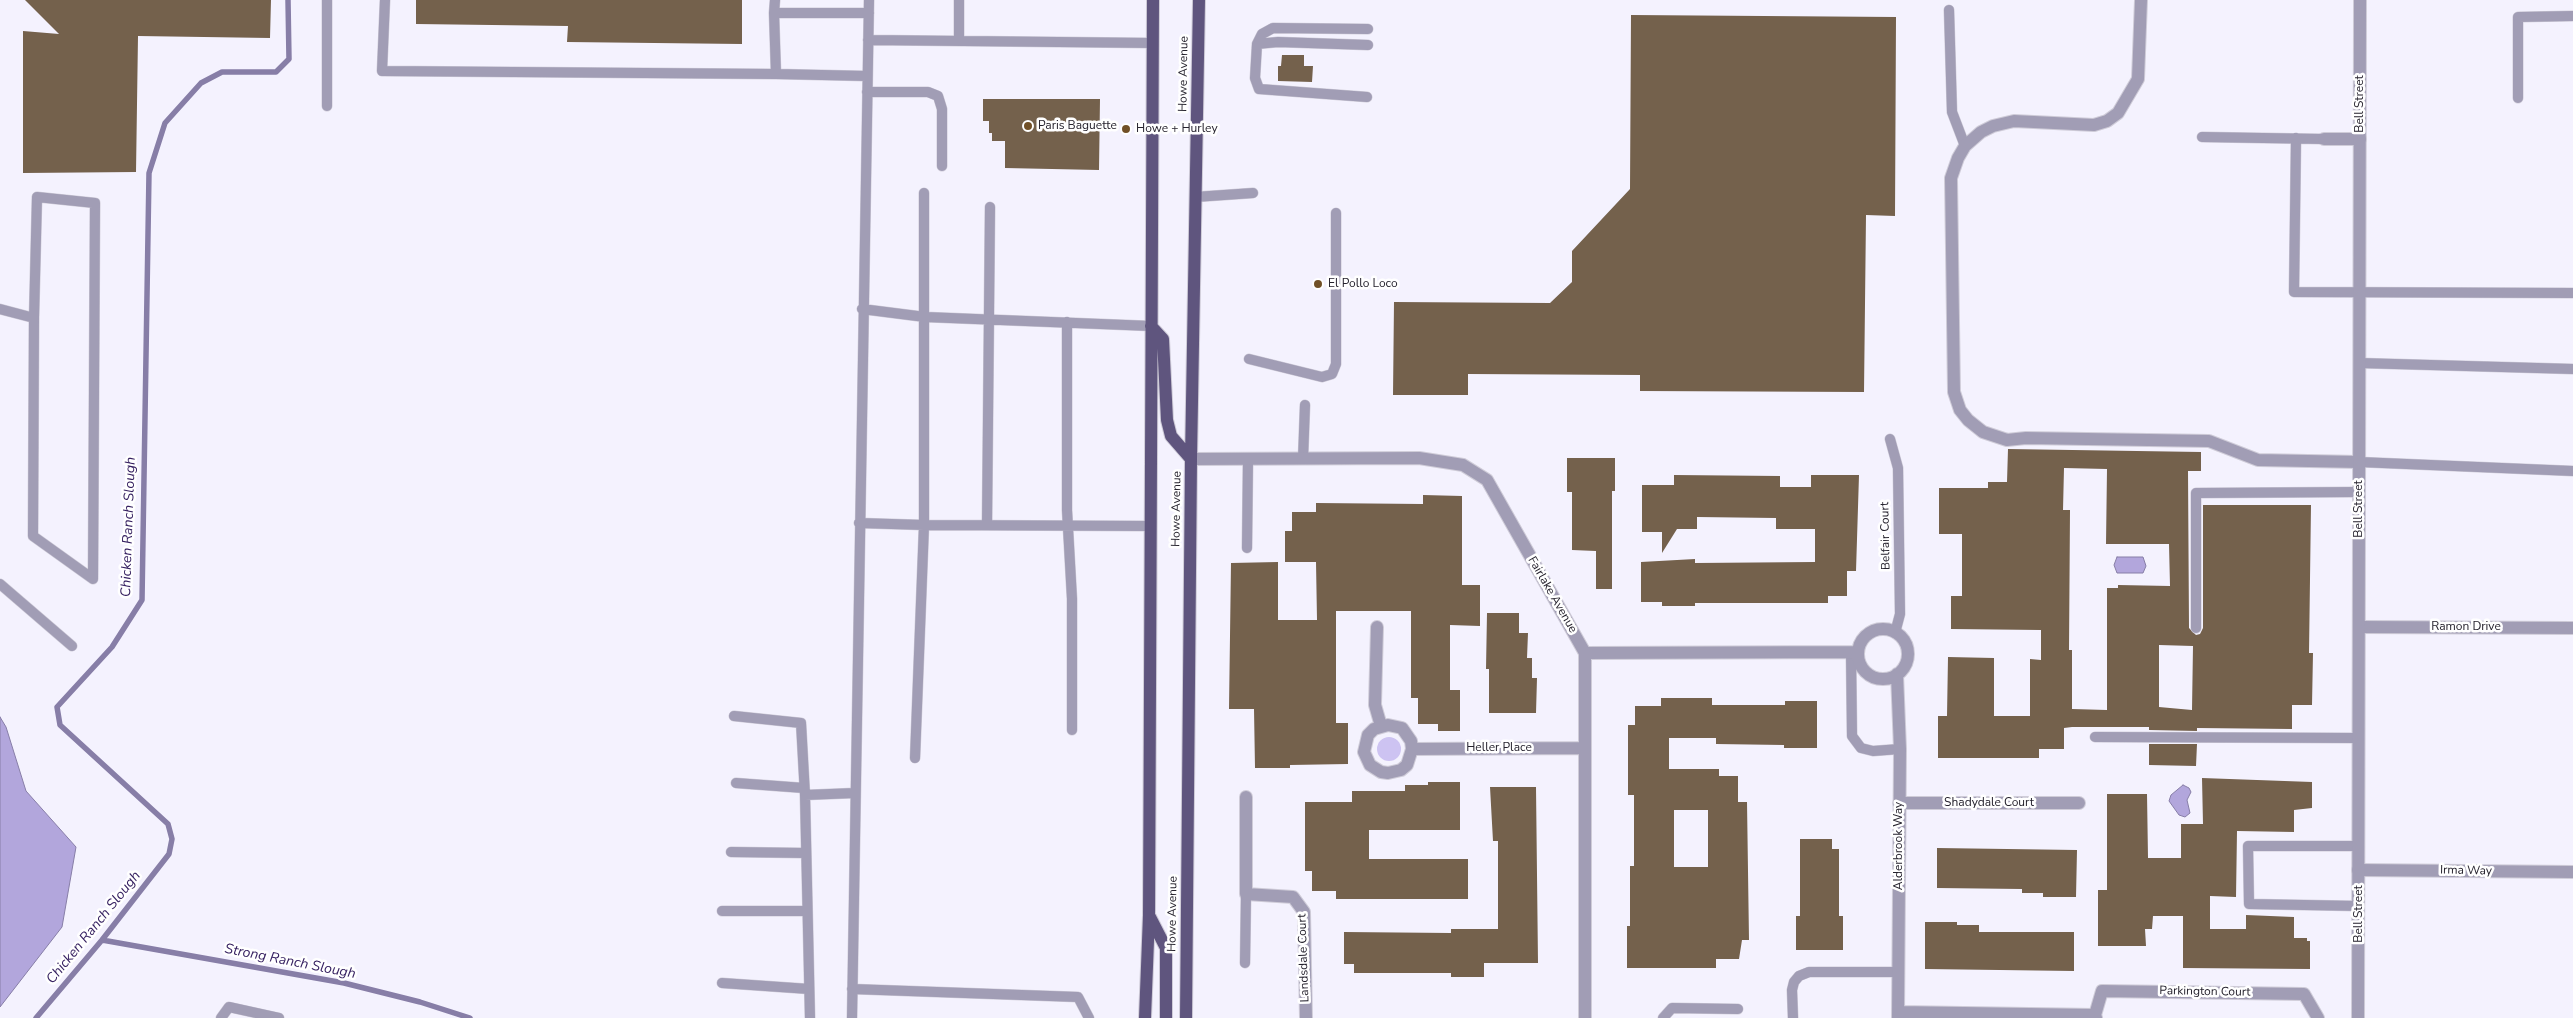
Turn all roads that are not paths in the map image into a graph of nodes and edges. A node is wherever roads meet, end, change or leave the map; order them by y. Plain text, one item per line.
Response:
1 (327, 0) edge
2 (386, 0) edge
3 (775, 0) edge
4 (869, 0) edge
5 (959, 0) edge
6 (1153, 0) edge
7 (1199, 0) edge
8 (2141, 0) edge
9 (2360, 0) edge
10 (1949, 10) dead end
11 (774, 13) junction
12 (869, 13) junction
13 (2573, 16) edge
14 (1368, 29) dead end
15 (868, 40) junction
16 (959, 41) junction
17 (1153, 43) junction
18 (1257, 44) junction
19 (1368, 45) dead end
20 (776, 74) junction
21 (867, 76) junction
22 (866, 92) junction
23 (1367, 97) dead end
24 (2518, 98) dead end
25 (327, 106) dead end
26 (2202, 137) dead end
27 (2296, 138) junction
28 (2324, 139) joint
29 (2360, 139) junction
30 (1965, 146) junction
31 (942, 166) dead end
32 (924, 193) dead end
33 (1253, 193) dead end
34 (1195, 197) junction
35 (990, 207) dead end
36 (1336, 213) dead end
37 (2359, 292) junction
38 (2573, 293) edge
39 (0, 309) edge
40 (862, 309) junction
41 (925, 317) junction
42 (34, 318) junction
43 (989, 320) junction
44 (1067, 322) junction
45 (1151, 326) junction
46 (1249, 359) dead end
47 (2359, 363) junction
48 (2573, 369) edge
49 (1305, 405) dead end
50 (1890, 439) dead end
51 (1303, 459) junction
52 (1191, 460) junction
53 (1248, 460) junction
54 (2359, 462) junction
55 (2573, 471) edge
56 (2359, 492) junction
57 (859, 523) junction
58 (924, 525) junction
59 (987, 525) junction
60 (1069, 525) junction
61 (1151, 526) junction
62 (1247, 548) dead end
63 (0, 584) edge
64 (1377, 627) dead end
65 (2359, 627) junction
66 (2196, 628) dead end
67 (2573, 628) edge
68 (1895, 633) junction
69 (72, 646) dead end
70 (1585, 652) junction
71 (1855, 652) junction
72 (1897, 674) junction
73 (734, 716) dead end
74 (1381, 726) junction
75 (1072, 730) dead end
76 (2094, 737) dead end
77 (2358, 738) junction
78 (1585, 748) junction
79 (1412, 749) junction
80 (1900, 749) junction
81 (916, 758) dead end
82 (736, 783) dead end
83 (804, 791) junction
84 (854, 793) junction
85 (1246, 797) dead end
86 (1899, 804) junction
87 (2079, 804) dead end
88 (2358, 846) junction
89 (731, 852) dead end
90 (806, 853) junction
91 (2358, 870) junction
92 (2573, 872) edge
93 (1246, 894) junction
94 (2359, 906) junction
95 (722, 911) dead end
96 (808, 911) junction
97 (1149, 915) junction
98 (1245, 963) dead end
99 (1898, 972) junction
100 (722, 982) dead end
101 (810, 989) junction
102 (852, 989) junction
103 (1738, 1009) dead end
104 (1898, 1015) edge
105 (2095, 1016) edge
106 (220, 1018) edge
107 (279, 1018) edge
108 (810, 1018) edge
109 (852, 1018) edge
110 (1089, 1018) edge
111 (1145, 1018) edge
112 (1166, 1018) edge
113 (1186, 1018) edge
114 (1306, 1018) edge
115 (1585, 1018) edge
116 (1662, 1018) edge
117 (1793, 1018) edge
118 (2318, 1018) edge
119 (2358, 1018) edge

1 - 25 lane
2 - 20 lane
3 - 11 lane
4 - 12 lane
5 - 16 lane
6 - 17 main road, Howe Avenue
7 - 34 main road, Howe Avenue
8 - 30 street
9 - 29 street, Bell Street
10 - 30 lane
11 - 12 lane
11 - 20 lane
12 - 15 lane
13 - 24 lane
14 - 18 lane
15 - 16 lane
15 - 21 lane
16 - 17 lane
17 - 45 main road, Howe Avenue
18 - 19 lane
18 - 23 lane
20 - 21 lane
21 - 22 lane
22 - 31 lane
22 - 40 lane
26 - 27 lane
27 - 28 lane
27 - 37 lane
28 - 29 street
29 - 37 street, Bell Street
30 - 54 street
32 - 41 lane
33 - 34 lane
34 - 52 main road, Howe Avenue
35 - 43 lane
36 - 46 lane
37 - 38 lane
37 - 47 street, Bell Street
39 - 42 lane
40 - 41 lane
40 - 57 lane
41 - 43 lane
41 - 58 lane
42 - 42 lane
43 - 44 lane
43 - 59 lane
44 - 45 lane
44 - 60 lane
45 - 52 main road
45 - 61 main road, Howe Avenue
47 - 48 lane
47 - 54 street, Bell Street
49 - 51 lane
50 - 68 lane, Belfair Court
51 - 53 street, Fairlake Avenue
51 - 70 street, Fairlake Avenue
52 - 53 street, Fairlake Avenue
52 - 113 main road, Howe Avenue
53 - 62 lane
54 - 55 lane
54 - 56 street, Bell Street
56 - 65 street, Bell Street
56 - 66 lane
57 - 58 lane
57 - 84 lane
58 - 59 lane
58 - 81 lane
59 - 60 lane
60 - 61 lane
60 - 75 lane
61 - 97 main road, Howe Avenue
63 - 69 lane
64 - 74 street
65 - 67 street, Ramon Drive
65 - 77 street, Bell Street
68 - 71 street
68 - 72 street, Alderbrook Way
70 - 71 street
70 - 78 street, Fairlake Avenue
71 - 72 street
71 - 80 lane
72 - 80 street, Alderbrook Way
73 - 83 lane
74 - 79 street
74 - 79 street
76 - 77 lane
77 - 88 street, Bell Street
78 - 79 street, Heller Place
78 - 115 street, Fairlake Avenue
80 - 86 street, Alderbrook Way
82 - 83 lane
83 - 84 lane
83 - 90 lane
84 - 102 lane
85 - 93 street
86 - 87 street, Shadydale Court
86 - 99 street, Alderbrook Way
88 - 91 street, Bell Street
88 - 94 lane
89 - 90 lane
90 - 96 lane
91 - 92 street, Irma Way
91 - 94 street, Bell Street
93 - 98 lane
93 - 114 street, Landsdale Court
94 - 119 street, Bell Street
95 - 96 lane
96 - 101 lane
97 - 111 main road, Howe Avenue
97 - 112 main road
99 - 104 street, Alderbrook Way
99 - 117 lane
100 - 101 lane
101 - 108 lane
102 - 109 lane
102 - 110 lane
103 - 116 lane
104 - 105 street, Parkington Court
105 - 118 street, Parkington Court
106 - 107 lane

